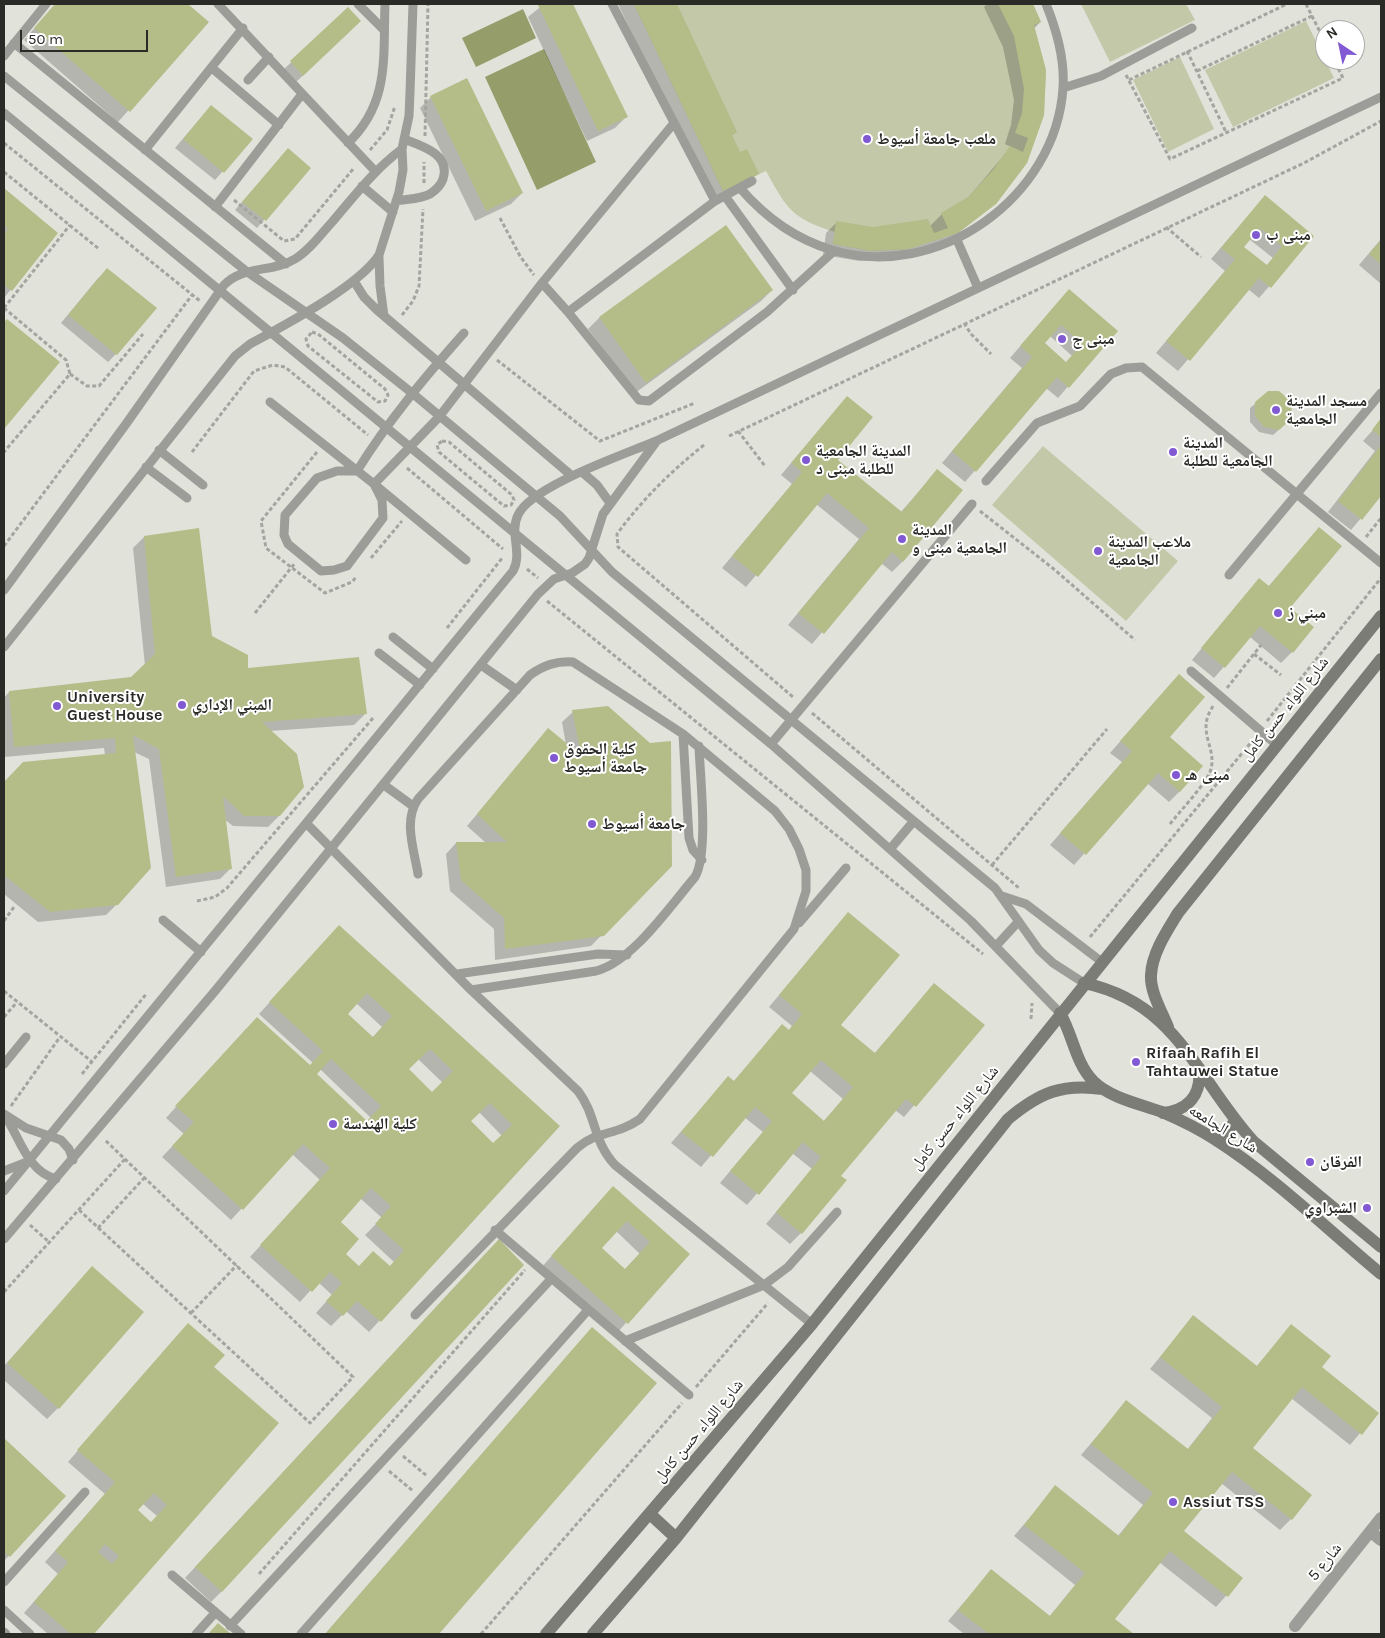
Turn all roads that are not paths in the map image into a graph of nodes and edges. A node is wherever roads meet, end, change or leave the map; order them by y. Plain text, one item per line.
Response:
1 (46, 4) edge
2 (218, 4) edge
3 (358, 4) edge
4 (385, 4) edge
5 (413, 4) edge
6 (612, 4) edge
7 (1046, 4) edge
8 (244, 28) junction
9 (1192, 28) dead end
10 (384, 30) junction
11 (14, 43) junction
12 (4, 56) edge
13 (269, 57) junction
14 (212, 68) junction
15 (4, 76) edge
16 (248, 80) dead end
17 (1063, 88) junction
18 (302, 94) junction
19 (1381, 97) edge
20 (4, 113) edge
21 (674, 123) junction
22 (279, 124) junction
23 (348, 143) junction
24 (403, 144) junction
25 (145, 150) junction
26 (375, 171) junction
27 (752, 181) dead end
28 (362, 186) junction
29 (740, 188) junction
30 (725, 196) junction
31 (396, 201) junction
32 (715, 201) junction
33 (215, 207) junction
34 (393, 212) junction
35 (957, 240) junction
36 (834, 251) junction
37 (378, 255) junction
38 (286, 264) junction
39 (246, 271) junction
40 (354, 281) junction
41 (542, 283) junction
42 (978, 288) junction
43 (793, 290) junction
44 (218, 291) junction
45 (304, 312) junction
46 (568, 312) junction
47 (384, 316) junction
48 (464, 333) dead end
49 (270, 334) junction
50 (438, 362) junction
51 (465, 384) junction
52 (412, 393) junction
53 (1381, 393) edge
54 (270, 402) dead end
55 (440, 417) junction
56 (386, 428) junction
57 (656, 441) junction
58 (411, 448) junction
59 (159, 450) junction
60 (146, 467) junction
61 (357, 471) junction
62 (582, 472) junction
63 (572, 476) junction
64 (986, 481) dead end
65 (374, 484) junction
66 (203, 485) dead end
67 (1296, 494) junction
68 (534, 497) junction
69 (187, 498) dead end
70 (610, 504) junction
71 (972, 504) road end
72 (514, 532) junction
73 (591, 551) junction
74 (466, 560) dead end
75 (1381, 564) edge
76 (565, 575) junction
77 (1229, 575) dead end
78 (4, 590) edge
79 (1381, 616) edge
80 (393, 637) dead end
81 (4, 647) edge
82 (379, 653) dead end
83 (1381, 659) edge
84 (481, 665) junction
85 (433, 669) junction
86 (1191, 671) dead end
87 (420, 685) junction
88 (517, 690) junction
89 (791, 721) junction
90 (683, 734) junction
91 (771, 744) junction
92 (1277, 744) junction
93 (699, 746) junction
94 (384, 784) junction
95 (413, 806) junction
96 (913, 822) junction
97 (307, 824) junction
98 (891, 848) junction
99 (331, 849) junction
100 (702, 860) junction
101 (846, 868) dead end
102 (418, 874) dead end
103 (1002, 896) junction
104 (163, 920) dead end
105 (1018, 922) junction
106 (794, 929) junction
107 (996, 946) junction
108 (201, 952) junction
109 (627, 955) junction
110 (1102, 962) junction
111 (457, 974) junction
112 (1084, 983) junction
113 (472, 990) junction
114 (1060, 1013) junction
115 (1168, 1028) junction
116 (26, 1037) dead end
117 (4, 1064) edge
118 (1199, 1068) junction
119 (1103, 1089) junction
120 (1163, 1113) junction
121 (4, 1114) edge
122 (1236, 1121) junction
123 (596, 1135) junction
124 (50, 1137) junction
125 (1218, 1141) junction
126 (73, 1160) junction
127 (30, 1161) junction
128 (4, 1171) edge
129 (56, 1179) junction
130 (4, 1190) edge
131 (837, 1212) dead end
132 (495, 1230) junction
133 (4, 1239) edge
134 (1381, 1247) edge
135 (1381, 1274) edge
136 (552, 1278) junction
137 (764, 1285) junction
138 (588, 1310) junction
139 (415, 1315) dead end
140 (812, 1324) junction
141 (625, 1341) junction
142 (689, 1395) road end
143 (85, 1492) dead end
144 (650, 1514) junction
145 (1381, 1518) edge
146 (1370, 1532) junction
147 (676, 1538) junction
148 (1381, 1540) edge
149 (172, 1575) dead end
150 (4, 1582) edge
151 (4, 1610) edge
152 (215, 1613) junction
153 (230, 1626) junction
154 (1295, 1626) dead end
155 (30, 1634) edge
156 (196, 1634) edge
157 (241, 1634) edge
158 (301, 1634) edge
159 (546, 1634) edge
160 (593, 1634) edge

1 - 11 lane
2 - 8 lane
3 - 10 lane
4 - 10 lane
5 - 24 lane
6 - 21 lane
7 - 17 lane
8 - 13 lane
8 - 14 lane
9 - 17 lane
10 - 23 lane
11 - 12 lane
11 - 25 lane
13 - 16 lane
13 - 18 lane
14 - 22 lane
14 - 25 lane
15 - 39 lane
17 - 35 lane
18 - 22 lane
18 - 23 lane
19 - 42 lane
20 - 44 lane
21 - 32 lane
21 - 41 lane
22 - 33 lane
23 - 26 lane
24 - 26 lane
24 - 31 lane
24 - 31 lane
25 - 33 lane
26 - 28 lane
27 - 29 lane
28 - 34 lane
28 - 38 lane
29 - 30 lane
29 - 36 lane
30 - 32 lane
30 - 43 lane
31 - 34 lane
32 - 46 lane
33 - 38 lane
34 - 37 lane
35 - 36 lane
35 - 42 lane
36 - 43 lane
37 - 40 lane
37 - 47 lane
38 - 39 lane
39 - 44 lane
39 - 45 lane
40 - 45 lane
40 - 47 lane
41 - 46 lane
41 - 51 lane
42 - 57 lane
43 - 46 lane
44 - 49 lane
44 - 78 lane
45 - 49 lane
45 - 52 lane
47 - 50 lane
48 - 50 lane
49 - 56 lane
49 - 59 lane
50 - 51 lane
50 - 52 lane
51 - 55 lane
51 - 63 lane
52 - 55 lane
52 - 56 lane
53 - 67 lane
54 - 61 lane
55 - 58 lane
55 - 68 lane
56 - 58 lane
56 - 61 lane
57 - 62 lane
57 - 70 lane
58 - 65 lane
58 - 72 lane
59 - 60 lane
59 - 66 lane
60 - 69 lane
60 - 81 lane
61 - 65 lane
61 - 65 lane
62 - 63 lane
62 - 70 lane
63 - 68 lane
64 - 67 lane
65 - 74 lane
67 - 75 lane
67 - 77 lane
68 - 72 lane
68 - 73 lane
70 - 73 lane
71 - 89 lane
72 - 76 lane
72 - 85 lane
73 - 76 lane
73 - 89 lane
76 - 84 lane
76 - 91 lane
79 - 92 main road, شارع اللواء حسن كامل
80 - 85 lane
82 - 87 lane
83 - 115 main road
84 - 88 lane
84 - 94 lane
85 - 87 lane
86 - 92 lane
87 - 97 lane
88 - 90 lane
88 - 95 lane
89 - 91 lane
89 - 96 lane
90 - 93 lane
90 - 100 lane
91 - 98 lane
92 - 110 main road, شارع اللواء حسن كامل
93 - 100 lane
93 - 106 lane
94 - 95 lane
94 - 99 lane
95 - 102 lane
96 - 98 lane
96 - 103 lane
97 - 99 lane
97 - 108 lane
98 - 107 lane
99 - 111 lane
99 - 126 lane
100 - 109 lane
101 - 106 lane
103 - 105 lane
103 - 110 lane
104 - 108 lane
105 - 107 lane
105 - 112 lane
106 - 123 lane
107 - 114 lane
108 - 124 lane
109 - 111 lane
109 - 113 lane
110 - 112 main road, شارع اللواء حسن كامل
111 - 113 lane
112 - 114 main road, شارع اللواء حسن كامل
112 - 115 main road, شارع الجامعه
113 - 123 lane
114 - 119 main road, شارع الجامعه
114 - 140 main road, شارع اللواء حسن كامل
115 - 118 main road, شارع الجامعه
116 - 117 lane
118 - 120 main road
118 - 122 main road, شارع الجامعه
119 - 120 main road, شارع الجامعه
119 - 147 main road
120 - 125 main road, شارع الجامعه
121 - 124 lane
121 - 127 lane
122 - 125 main road
122 - 134 main road, شارع الجامعه
123 - 132 lane
123 - 137 lane
124 - 126 lane
124 - 127 lane
125 - 135 main road, شارع الجامعه
126 - 129 lane
127 - 128 lane
127 - 129 lane
127 - 130 lane
129 - 133 lane
131 - 137 lane
132 - 136 lane
132 - 139 lane
136 - 138 lane
136 - 153 lane
137 - 140 lane
137 - 141 lane
138 - 141 lane
138 - 158 lane
140 - 144 main road, شارع اللواء حسن كامل
141 - 142 lane
143 - 150 lane
144 - 147 main road
144 - 159 main road, شارع اللواء حسن كامل
145 - 146 street, شارع 5
146 - 148 street
146 - 154 street, شارع 5
147 - 160 main road
149 - 152 lane
151 - 155 lane
152 - 153 lane
152 - 156 lane
153 - 157 lane

